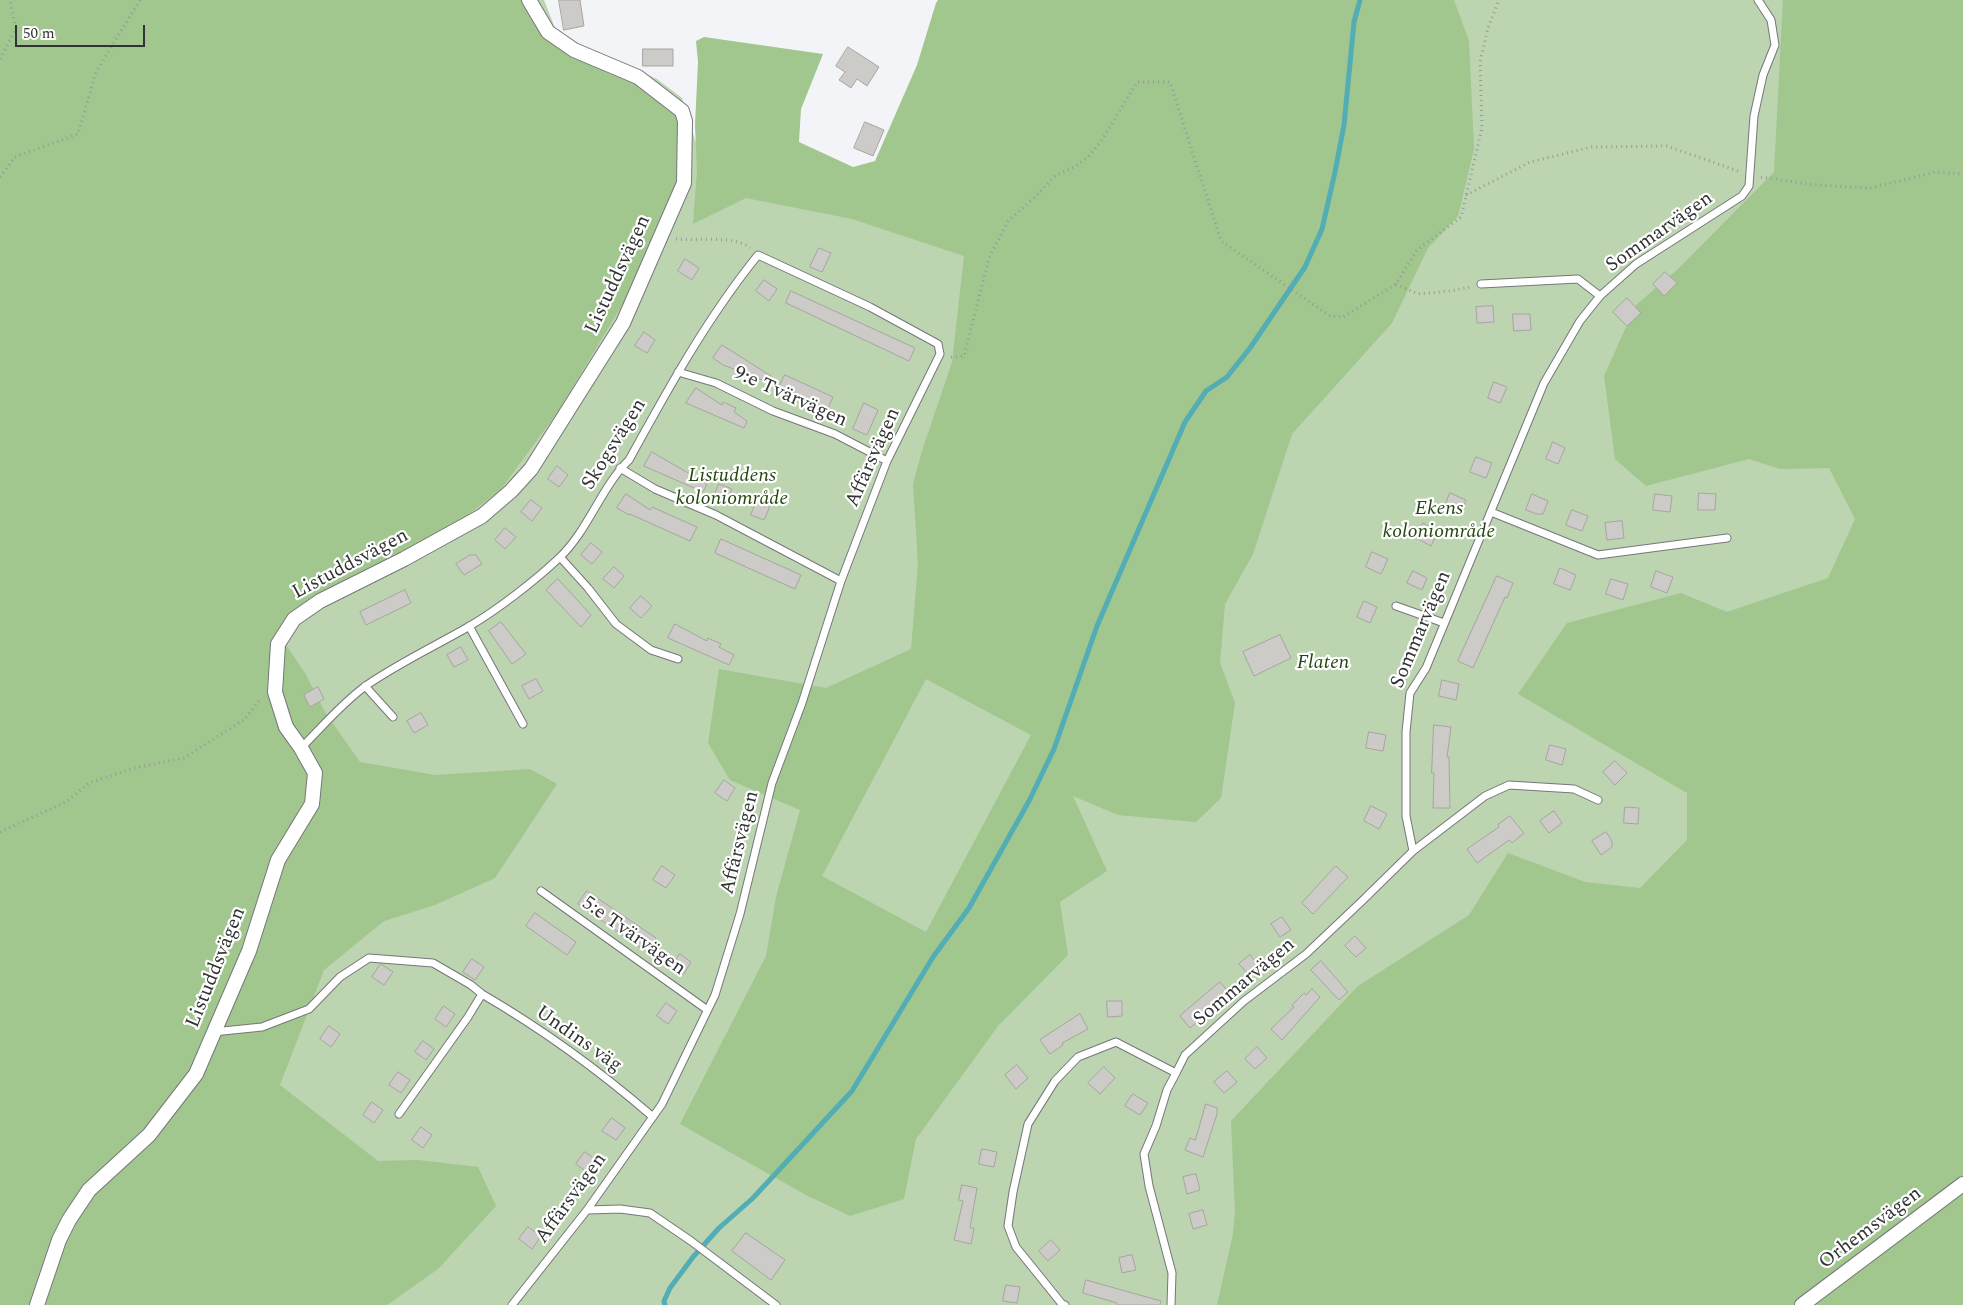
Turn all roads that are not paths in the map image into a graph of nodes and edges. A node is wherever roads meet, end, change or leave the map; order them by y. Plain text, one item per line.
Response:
1 (529, 0) edge
2 (1758, 0) edge
3 (1481, 284) road end
4 (1600, 296) junction
5 (940, 354) joint
6 (678, 372) junction
7 (887, 461) junction
8 (620, 468) junction
9 (1491, 512) junction
10 (1727, 538) dead end
11 (560, 557) junction
12 (841, 581) junction
13 (1396, 606) dead end
14 (1444, 623) junction
15 (469, 626) junction
16 (678, 659) dead end
17 (365, 686) junction
18 (393, 716) dead end
19 (523, 724) dead end
20 (301, 748) junction
21 (1598, 800) dead end
22 (1412, 851) junction
23 (541, 891) dead end
24 (482, 994) junction
25 (706, 1009) junction
26 (213, 1032) junction
27 (1176, 1073) junction
28 (399, 1114) dead end
29 (653, 1117) junction
30 (1963, 1184) edge
31 (587, 1210) junction
32 (515, 1304) edge
33 (37, 1305) edge
34 (776, 1305) edge
35 (1065, 1305) edge
36 (1171, 1305) edge
37 (1802, 1305) edge

1 - 20 street, Listuddsvägen
2 - 4 lane, Sommarvägen
3 - 4 lane
4 - 9 lane, Sommarvägen
5 - 6 lane, Skogsvägen
5 - 7 lane, Affärsvägen
6 - 7 lane, 9:e Tvärvägen
6 - 8 lane, Skogsvägen
7 - 12 lane, Affärsvägen
8 - 11 lane, Skogsvägen
8 - 12 lane
9 - 10 lane
9 - 14 lane, Sommarvägen
11 - 15 lane, Skogsvägen
11 - 16 lane
12 - 25 lane, Affärsvägen
13 - 14 lane
14 - 22 lane, Sommarvägen
15 - 17 lane, Skogsvägen
15 - 19 lane
17 - 18 lane
17 - 20 lane, Skogsvägen
20 - 26 street, Listuddsvägen
21 - 22 lane
22 - 27 lane, Sommarvägen
23 - 25 lane, 5:e Tvärvägen
24 - 26 lane, Undins väg
24 - 28 lane
24 - 29 lane, Undins väg
25 - 29 lane, Affärsvägen
26 - 33 street, Listuddsvägen
27 - 35 lane
27 - 36 lane, Sommarvägen
29 - 31 lane, Affärsvägen
30 - 37 street, Orhemsvägen
31 - 32 lane, Affärsvägen
31 - 34 lane

